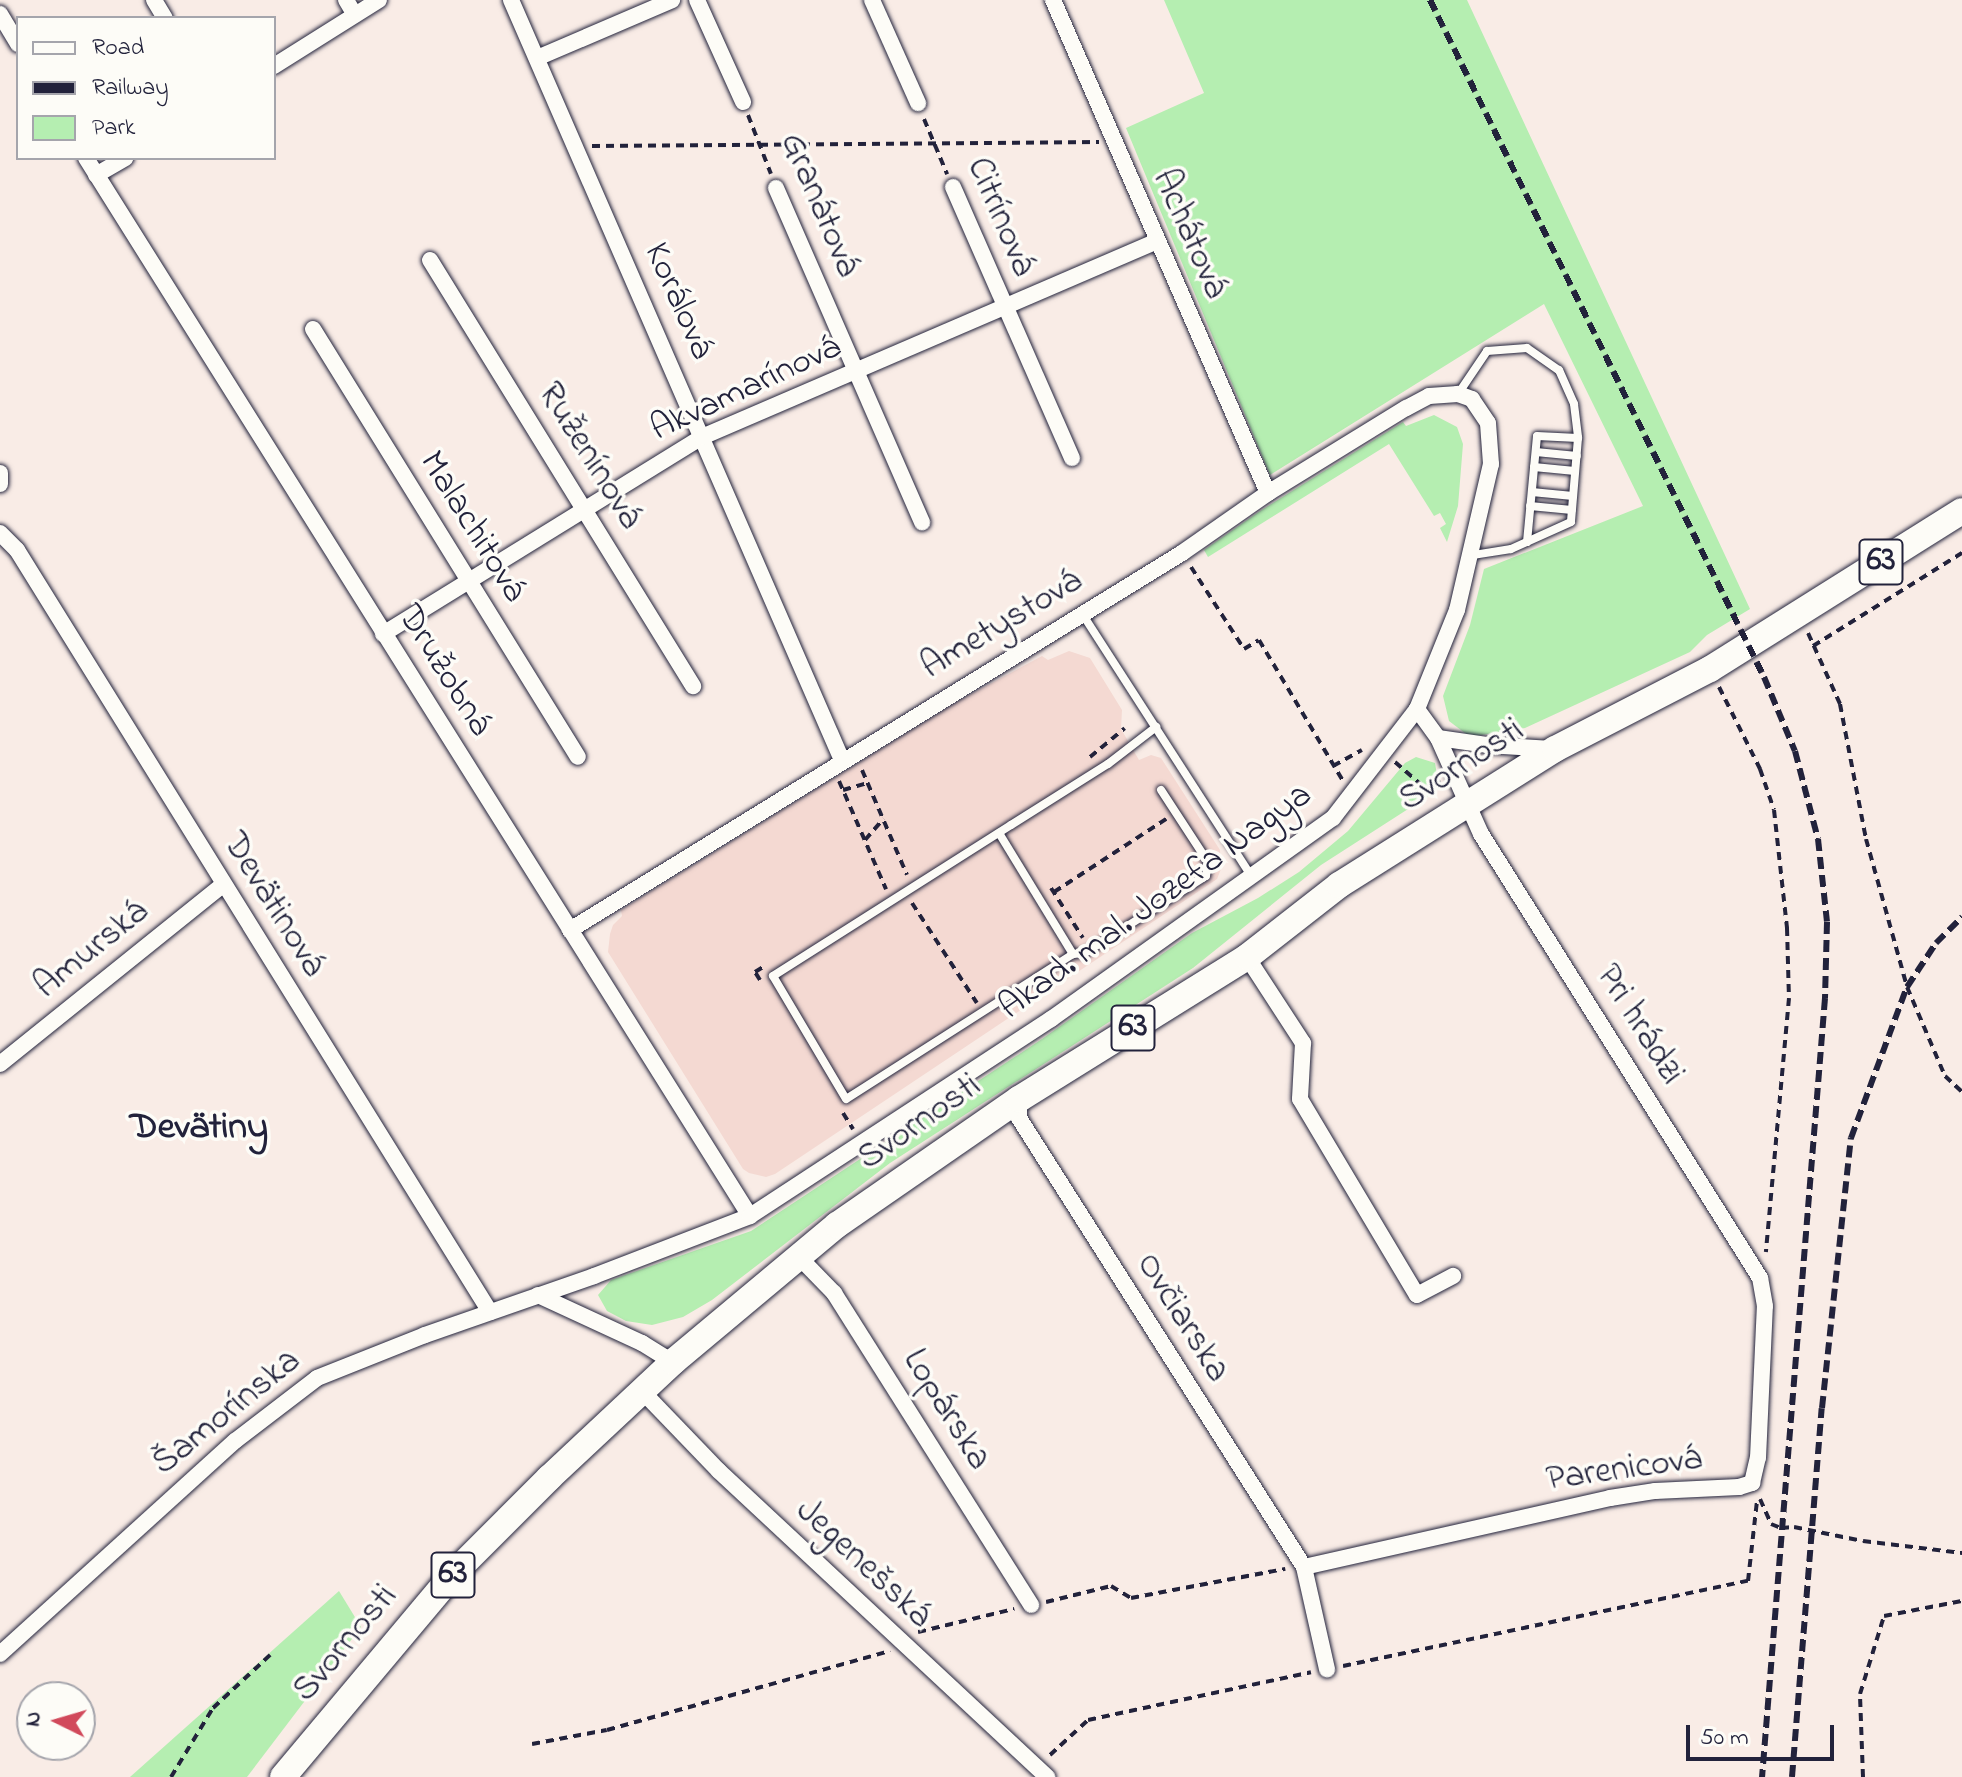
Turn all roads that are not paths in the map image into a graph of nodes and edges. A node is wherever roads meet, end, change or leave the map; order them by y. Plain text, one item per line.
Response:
1 (379, 0) edge
2 (511, 0) edge
3 (672, 0) edge
4 (697, 0) edge
5 (872, 0) edge
6 (1053, 0) edge
7 (351, 7) edge
8 (0, 14) edge
9 (16, 41) edge
10 (537, 58) junction
11 (276, 64) edge
12 (743, 102) road end
13 (918, 103) road end
14 (87, 160) edge
15 (122, 160) edge
16 (96, 175) junction
17 (953, 187) road end
18 (776, 188) road end
19 (1157, 241) junction
20 (430, 260) dead end
21 (1004, 307) junction
22 (313, 329) dead end
23 (856, 373) junction
24 (1465, 396) junction
25 (702, 437) junction
26 (1578, 438) junction
27 (1536, 452) junction
28 (1577, 456) junction
29 (1072, 458) dead end
30 (1534, 467) junction
31 (1575, 471) junction
32 (0, 473) edge
33 (0, 484) edge
34 (1532, 492) junction
35 (1268, 493) junction
36 (1573, 496) junction
37 (1530, 506) junction
38 (585, 509) junction
39 (1572, 510) junction
40 (1962, 511) edge
41 (922, 522) dead end
42 (0, 533) edge
43 (1527, 542) junction
44 (1472, 555) junction
45 (468, 582) junction
46 (1083, 614) junction
47 (383, 634) junction
48 (693, 686) dead end
49 (1417, 709) junction
50 (1156, 727) junction
51 (1438, 738) junction
52 (1555, 749) junction
53 (578, 757) dead end
54 (842, 760) junction
55 (1161, 790) dead end
56 (1470, 804) junction
57 (999, 833) junction
58 (1253, 879) junction
59 (223, 885) junction
60 (570, 930) junction
61 (1073, 954) junction
62 (1247, 957) junction
63 (0, 1064) edge
64 (1019, 1099) junction
65 (750, 1216) junction
66 (798, 1256) junction
67 (1453, 1276) dead end
68 (1760, 1278) joint
69 (538, 1295) junction
70 (490, 1312) junction
71 (673, 1362) junction
72 (641, 1390) junction
73 (1304, 1567) junction
74 (1031, 1605) road end
75 (0, 1654) edge
76 (1327, 1669) road end
77 (1042, 1772) edge
78 (283, 1777) edge

1 - 7 street
2 - 10 street, Korálová
3 - 10 street
4 - 12 street, Granátová
5 - 13 street
6 - 19 street, Achátová
7 - 11 street
8 - 9 street
10 - 25 street, Korálová
14 - 16 street, Družobná
15 - 16 street
16 - 47 street, Družobná
17 - 21 street, Citrínová
18 - 23 street, Granátová
19 - 21 street, Akvamarínová
19 - 35 street, Achátová
20 - 38 street, Ruženínová
21 - 23 street, Akvamarínová
21 - 29 street, Citrínová
22 - 45 street, Malachitová
23 - 25 street, Akvamarínová
23 - 41 street, Granátová
24 - 26 lane
24 - 35 street, Ametystová
24 - 44 street, Akad. mal. Jozefa Nagya
25 - 38 street, Akvamarínová
25 - 54 street, Korálová
26 - 27 lane
26 - 28 lane
27 - 28 lane
27 - 30 lane
28 - 31 lane
30 - 31 lane
30 - 34 lane
31 - 36 lane
32 - 33 street
34 - 36 lane
34 - 37 lane
35 - 46 street, Ametystová
36 - 39 lane
37 - 39 lane
37 - 43 lane
38 - 45 street, Akvamarínová
38 - 48 street, Ruženínová
39 - 43 lane
40 - 52 main road, Svornosti / 63
42 - 59 street, Devätinová
43 - 44 lane
44 - 49 street, Akad. mal. Jozefa Nagya
45 - 47 street, Akvamarínová
45 - 53 street, Malachitová
46 - 50 lane
46 - 54 street, Ametystová
47 - 60 street, Družobná
49 - 51 street, Pri hrádzi
49 - 58 street, Akad. mal. Jozefa Nagya
50 - 57 lane
50 - 58 lane
51 - 52 street
51 - 56 street, Pri hrádzi
52 - 56 main road, Svornosti / 63
54 - 60 street, Ametystová
55 - 61 lane
56 - 62 main road, Svornosti / 63
56 - 68 street, Pri hrádzi
57 - 61 lane
57 - 61 lane
58 - 65 street, Akad. mal. Jozefa Nagya
59 - 63 street, Amurská
59 - 70 street, Devätinová
60 - 65 street, Družobná
62 - 64 main road, Svornosti / 63
62 - 67 street
64 - 66 main road, Svornosti / 63
64 - 73 street, Ovčiarska
65 - 69 street, Šamorínska
66 - 71 main road, Svornosti / 63
66 - 74 street, Lopárska
68 - 73 street, Parenicová
69 - 70 street, Šamorínska
69 - 71 street
70 - 75 street, Šamorínska
71 - 72 main road, Svornosti / 63
72 - 77 street, Jegenešská
72 - 78 main road, Svornosti / 63
73 - 76 street, Ovčiarska

